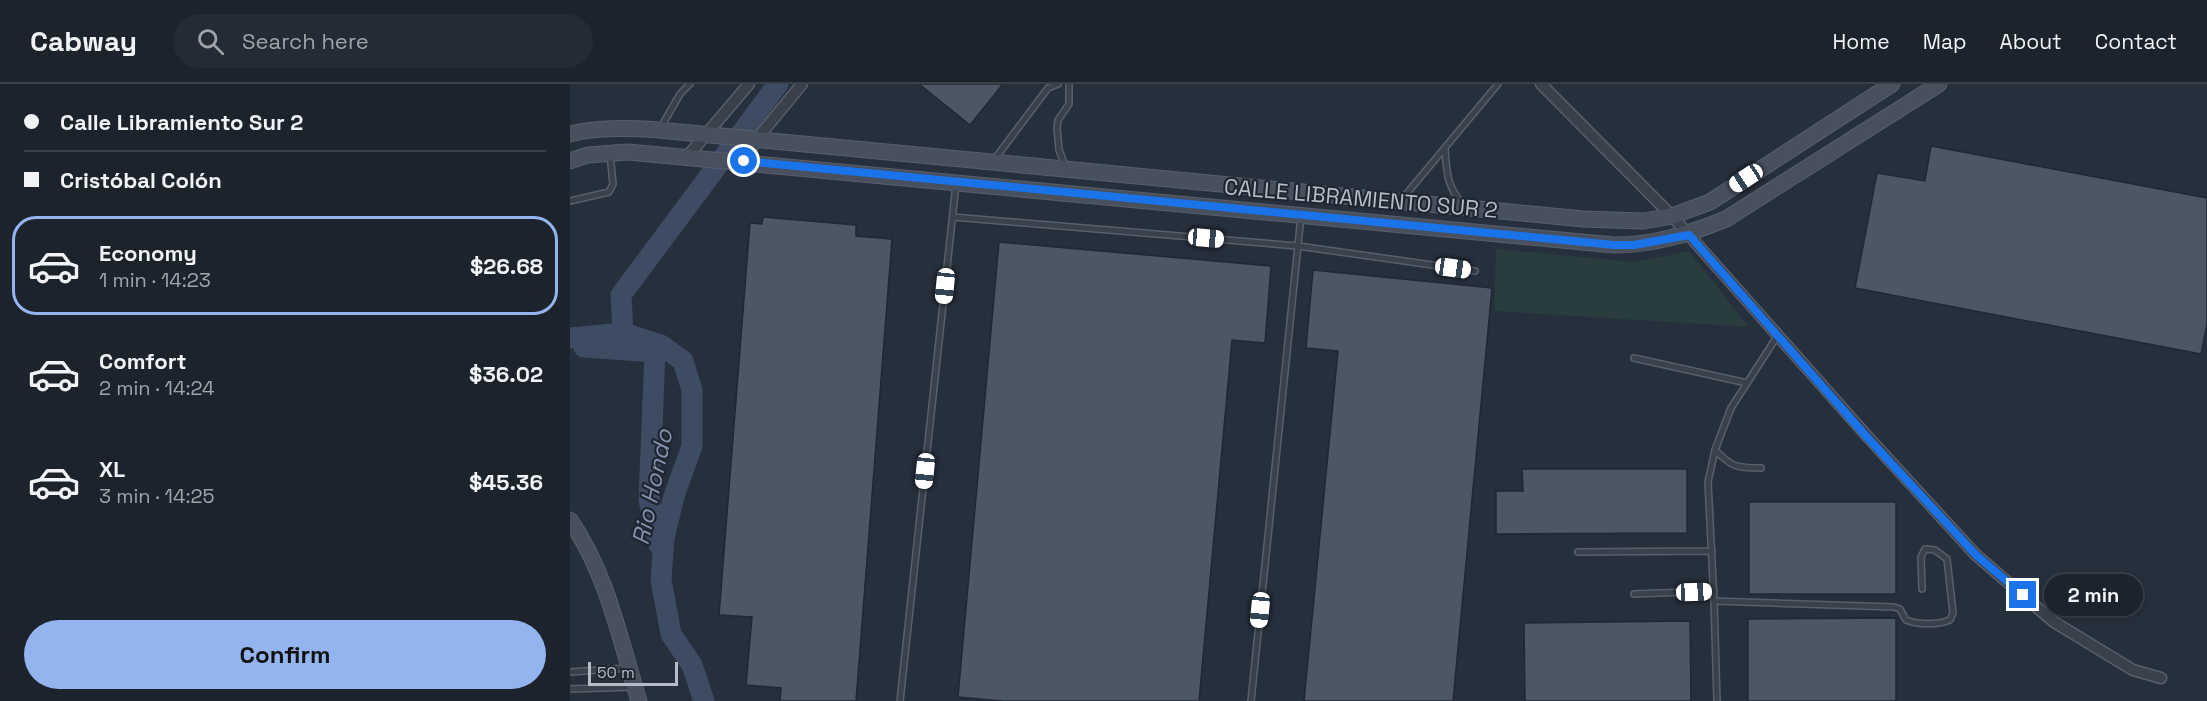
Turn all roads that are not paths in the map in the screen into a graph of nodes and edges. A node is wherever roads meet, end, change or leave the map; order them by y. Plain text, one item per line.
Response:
1 (690, 84) edge
2 (749, 84) edge
3 (802, 84) edge
4 (1058, 84) edge
5 (1069, 84) edge
6 (1498, 84) edge
7 (1541, 84) edge
8 (1892, 84) edge
9 (1939, 84) edge
10 (659, 130) junction
11 (570, 134) edge
12 (710, 135) junction
13 (753, 139) junction
14 (1445, 148) junction
15 (610, 152) junction
16 (692, 157) junction
17 (958, 159) junction
18 (570, 161) edge
19 (740, 161) junction
20 (993, 162) junction
21 (1066, 169) junction
22 (956, 182) junction
23 (990, 185) junction
24 (1303, 192) junction
25 (570, 201) edge
26 (1401, 201) junction
27 (1465, 208) junction
28 (1511, 212) junction
29 (1301, 215) junction
30 (1672, 216) junction
31 (953, 217) junction
32 (1509, 235) junction
33 (1689, 235) junction
34 (1298, 246) junction
35 (1475, 271) dead end
36 (1778, 335) junction
37 (1634, 358) dead end
38 (1747, 383) junction
39 (1715, 450) junction
40 (1761, 468) dead end
41 (570, 520) edge
42 (1712, 551) junction
43 (1578, 552) dead end
44 (1922, 589) dead end
45 (1714, 591) junction
46 (1634, 594) dead end
47 (1714, 602) junction
48 (629, 668) junction
49 (570, 672) edge
50 (2161, 678) dead end
51 (570, 689) edge
52 (637, 694) edge
53 (900, 701) edge
54 (1251, 701) edge
55 (1718, 701) edge

1 - 10 lane
2 - 12 street
3 - 13 street
4 - 20 lane
5 - 21 lane
6 - 14 lane
7 - 30 street
8 - 30 main road, CALLE LIBRAMIENTO SUR 2
9 - 33 main road, CALLE LIBRAMIENTO SUR 2
10 - 11 main road, CALLE LIBRAMIENTO SUR 2
10 - 12 main road, CALLE LIBRAMIENTO SUR 2
12 - 13 main road, CALLE LIBRAMIENTO SUR 2
12 - 16 street
13 - 17 main road, CALLE LIBRAMIENTO SUR 2
13 - 19 street
14 - 26 lane
14 - 27 lane
15 - 16 main road, CALLE LIBRAMIENTO SUR 2
15 - 18 main road, CALLE LIBRAMIENTO SUR 2
15 - 25 lane
16 - 19 main road, CALLE LIBRAMIENTO SUR 2
17 - 20 main road, CALLE LIBRAMIENTO SUR 2
17 - 22 main road
19 - 22 main road, CALLE LIBRAMIENTO SUR 2
20 - 21 main road, CALLE LIBRAMIENTO SUR 2
20 - 23 main road
21 - 24 main road, CALLE LIBRAMIENTO SUR 2
22 - 23 main road, CALLE LIBRAMIENTO SUR 2
22 - 31 lane
23 - 29 main road, CALLE LIBRAMIENTO SUR 2
24 - 26 main road, CALLE LIBRAMIENTO SUR 2
24 - 29 main road
26 - 27 main road, CALLE LIBRAMIENTO SUR 2
27 - 28 main road, CALLE LIBRAMIENTO SUR 2
28 - 30 main road, CALLE LIBRAMIENTO SUR 2
28 - 32 main road
29 - 32 main road, CALLE LIBRAMIENTO SUR 2
29 - 34 lane
30 - 33 street
31 - 34 lane
31 - 53 lane
32 - 33 main road, CALLE LIBRAMIENTO SUR 2
33 - 36 street
34 - 35 lane
34 - 54 lane
36 - 38 lane
36 - 50 street
37 - 38 lane
38 - 39 lane
39 - 40 lane
39 - 42 lane
41 - 48 main road
42 - 43 lane
42 - 45 lane
44 - 47 lane
45 - 46 lane
45 - 47 lane
47 - 55 lane
48 - 49 lane
48 - 52 main road
51 - 52 lane

